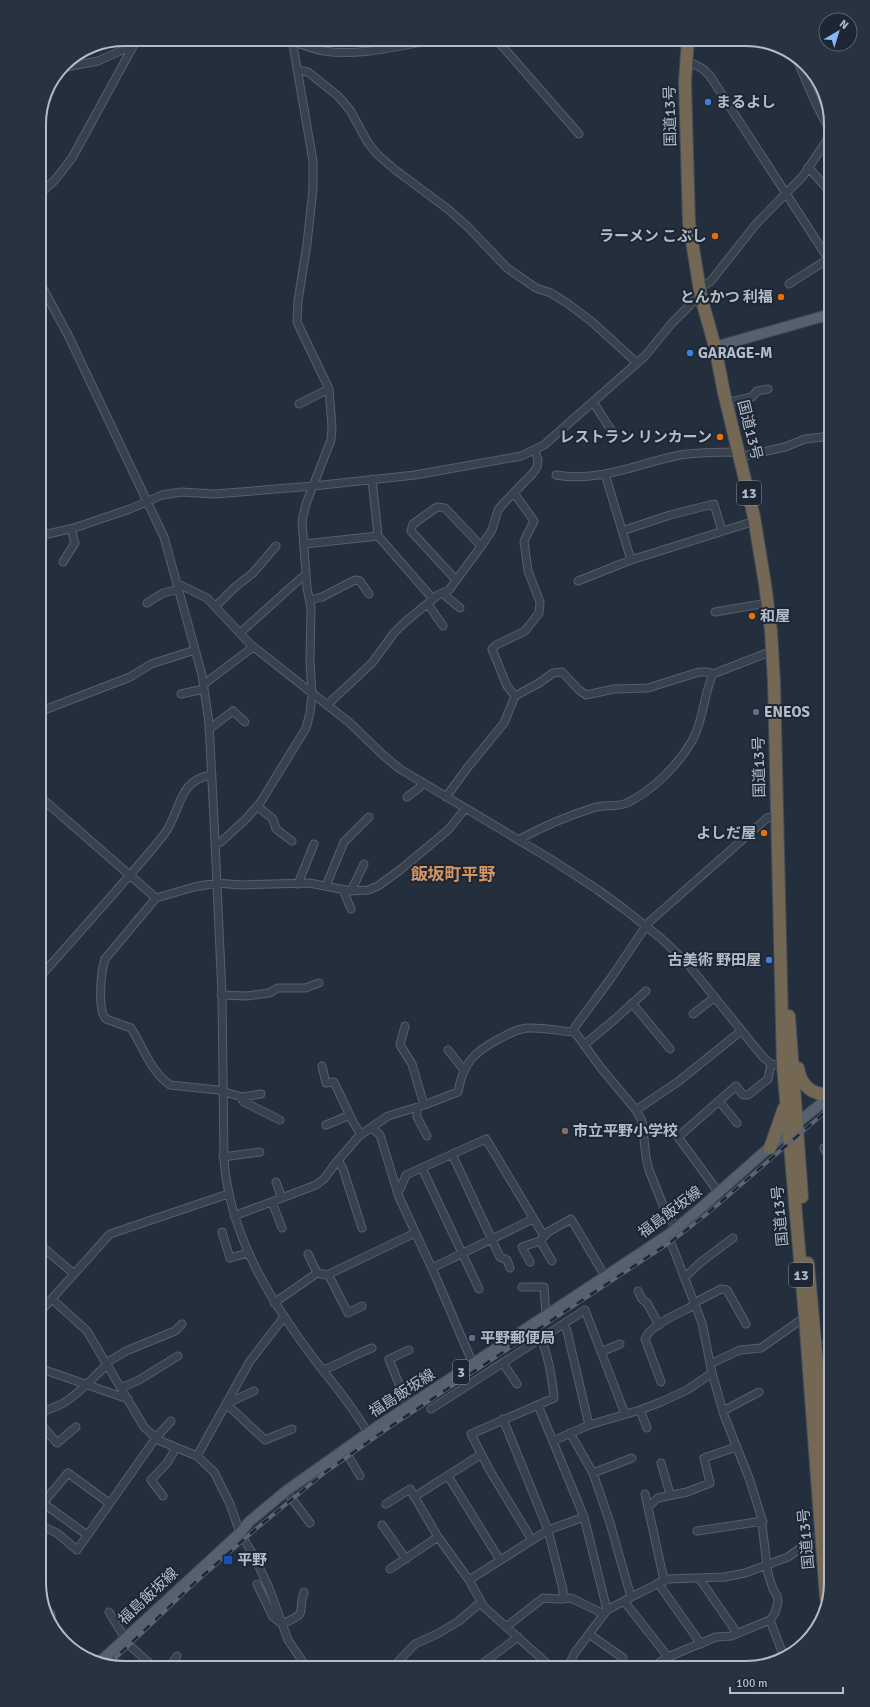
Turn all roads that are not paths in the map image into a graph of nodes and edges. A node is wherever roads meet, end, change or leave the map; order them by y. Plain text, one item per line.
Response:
1 (132, 46) edge
2 (291, 46) edge
3 (309, 46) edge
4 (392, 46) edge
5 (502, 46) edge
6 (687, 46) edge
7 (131, 49) junction
8 (686, 60) junction
9 (72, 66) edge
10 (801, 69) edge
11 (297, 70) junction
12 (824, 120) edge
13 (579, 134) dead end
14 (824, 144) edge
15 (808, 167) junction
16 (824, 185) edge
17 (46, 188) edge
18 (786, 193) junction
19 (824, 252) edge
20 (824, 264) edge
21 (789, 284) dead end
22 (700, 292) junction
23 (46, 294) edge
24 (824, 316) edge
25 (715, 347) junction
26 (637, 363) junction
27 (329, 389) junction
28 (768, 389) dead end
29 (593, 402) junction
30 (727, 403) junction
31 (299, 404) dead end
32 (613, 433) dead end
33 (824, 437) edge
34 (535, 450) junction
35 (740, 454) junction
36 (605, 474) junction
37 (556, 475) dead end
38 (372, 479) junction
39 (312, 486) junction
40 (514, 493) junction
41 (147, 501) junction
42 (755, 520) junction
43 (71, 528) junction
44 (622, 531) junction
45 (722, 531) junction
46 (46, 534) edge
47 (378, 536) junction
48 (304, 544) junction
49 (276, 546) dead end
50 (481, 546) junction
51 (631, 560) junction
52 (63, 562) dead end
53 (306, 575) junction
54 (456, 580) junction
55 (578, 581) dead end
56 (179, 586) junction
57 (442, 593) junction
58 (369, 594) dead end
59 (310, 600) junction
60 (147, 602) dead end
61 (430, 602) junction
62 (767, 603) junction
63 (216, 606) junction
64 (460, 608) dead end
65 (715, 612) dead end
66 (443, 626) dead end
67 (240, 633) junction
68 (253, 647) junction
69 (195, 650) junction
70 (772, 651) junction
71 (713, 674) junction
72 (204, 686) junction
73 (181, 694) dead end
74 (312, 694) junction
75 (515, 696) junction
76 (327, 705) junction
77 (46, 709) edge
78 (245, 722) dead end
79 (209, 729) junction
80 (212, 775) junction
81 (422, 783) junction
82 (407, 797) dead end
83 (446, 798) junction
84 (46, 802) edge
85 (257, 806) junction
86 (465, 809) junction
87 (776, 816) junction
88 (369, 817) dead end
89 (518, 840) junction
90 (292, 841) dead end
91 (215, 844) junction
92 (314, 844) dead end
93 (364, 864) dead end
94 (130, 875) junction
95 (216, 883) junction
96 (298, 884) junction
97 (326, 886) junction
98 (343, 890) junction
99 (351, 891) junction
100 (156, 898) junction
101 (351, 909) dead end
102 (645, 926) junction
103 (781, 951) junction
104 (46, 970) edge
105 (319, 983) dead end
106 (646, 991) dead end
107 (222, 995) junction
108 (715, 997) junction
109 (632, 1003) junction
110 (789, 1004) junction
111 (694, 1014) dead end
112 (405, 1026) dead end
113 (573, 1032) junction
114 (741, 1032) junction
115 (584, 1045) junction
116 (670, 1049) dead end
117 (448, 1050) dead end
118 (777, 1065) junction
119 (322, 1066) dead end
120 (464, 1070) junction
121 (223, 1092) junction
122 (261, 1094) dead end
123 (824, 1094) edge
124 (240, 1097) junction
125 (786, 1100) junction
126 (719, 1101) junction
127 (824, 1101) edge
128 (424, 1105) junction
129 (417, 1108) junction
130 (636, 1110) junction
131 (350, 1115) junction
132 (280, 1120) dead end
133 (737, 1123) dead end
134 (326, 1125) dead end
135 (792, 1127) junction
136 (372, 1128) junction
137 (361, 1135) junction
138 (427, 1136) dead end
139 (770, 1148) junction
140 (260, 1152) dead end
141 (452, 1154) junction
142 (224, 1157) junction
143 (338, 1160) junction
144 (422, 1168) junction
145 (276, 1182) dead end
146 (397, 1192) junction
147 (719, 1193) junction
148 (228, 1194) junction
149 (282, 1198) junction
150 (272, 1202) junction
151 (234, 1216) junction
152 (533, 1219) junction
153 (282, 1228) dead end
154 (362, 1228) dead end
155 (222, 1232) dead end
156 (672, 1232) junction
157 (415, 1233) junction
158 (491, 1238) junction
159 (734, 1238) dead end
160 (542, 1239) junction
161 (46, 1250) edge
162 (462, 1252) junction
163 (248, 1253) junction
164 (308, 1254) dead end
165 (552, 1261) dead end
166 (530, 1262) dead end
167 (432, 1268) junction
168 (510, 1268) dead end
169 (317, 1273) junction
170 (74, 1274) junction
171 (328, 1274) junction
172 (605, 1276) junction
173 (684, 1278) junction
174 (522, 1287) dead end
175 (479, 1289) dead end
176 (638, 1291) dead end
177 (52, 1299) junction
178 (274, 1303) junction
179 (694, 1304) junction
180 (46, 1306) edge
181 (362, 1306) dead end
182 (546, 1315) junction
183 (804, 1317) junction
184 (284, 1318) junction
185 (182, 1324) dead end
186 (563, 1324) junction
187 (746, 1324) dead end
188 (659, 1325) junction
189 (541, 1339) junction
190 (620, 1344) dead end
191 (824, 1346) edge
192 (372, 1348) dead end
193 (409, 1350) dead end
194 (601, 1352) junction
195 (816, 1352) junction
196 (178, 1356) dead end
197 (503, 1363) junction
198 (107, 1364) junction
199 (473, 1364) junction
200 (710, 1364) junction
201 (46, 1370) edge
202 (323, 1370) junction
203 (712, 1373) junction
204 (824, 1380) edge
205 (661, 1382) dead end
206 (819, 1382) junction
207 (86, 1384) junction
208 (517, 1384) dead end
209 (121, 1388) junction
210 (254, 1391) dead end
211 (759, 1392) dead end
212 (128, 1399) junction
213 (227, 1404) junction
214 (538, 1405) junction
215 (408, 1407) junction
216 (431, 1409) dead end
217 (46, 1410) edge
218 (640, 1410) junction
219 (723, 1411) junction
220 (625, 1414) junction
221 (503, 1419) junction
222 (171, 1421) dead end
223 (824, 1422) edge
224 (589, 1425) junction
225 (76, 1427) dead end
226 (647, 1428) dead end
227 (292, 1429) dead end
228 (46, 1431) edge
229 (368, 1433) junction
230 (570, 1433) junction
231 (155, 1439) junction
232 (553, 1441) junction
233 (736, 1446) junction
234 (176, 1448) junction
235 (344, 1449) junction
236 (480, 1455) junction
237 (197, 1456) junction
238 (632, 1458) dead end
239 (661, 1463) dead end
240 (593, 1473) junction
241 (360, 1476) dead end
242 (448, 1476) junction
243 (286, 1491) junction
244 (645, 1494) dead end
245 (670, 1494) junction
246 (163, 1496) dead end
247 (414, 1497) junction
248 (46, 1500) edge
249 (109, 1503) junction
250 (46, 1504) edge
251 (386, 1504) dead end
252 (648, 1506) junction
253 (824, 1514) edge
254 (584, 1517) junction
255 (763, 1522) junction
256 (310, 1523) dead end
257 (382, 1525) dead end
258 (46, 1528) edge
259 (548, 1530) junction
260 (697, 1531) dead end
261 (240, 1532) junction
262 (87, 1534) junction
263 (824, 1535) edge
264 (438, 1537) junction
265 (532, 1540) junction
266 (406, 1558) junction
267 (500, 1560) junction
268 (768, 1565) junction
269 (390, 1569) dead end
270 (699, 1578) junction
271 (469, 1580) junction
272 (661, 1582) junction
273 (257, 1584) dead end
274 (304, 1592) dead end
275 (631, 1597) junction
276 (563, 1599) junction
277 (624, 1601) junction
278 (481, 1602) junction
279 (109, 1612) dead end
280 (606, 1612) junction
281 (770, 1620) junction
282 (282, 1624) junction
283 (506, 1627) junction
284 (589, 1634) junction
285 (737, 1634) junction
286 (518, 1637) junction
287 (124, 1639) junction
288 (701, 1644) junction
289 (782, 1652) edge
290 (177, 1656) dead end
291 (668, 1657) junction
292 (104, 1658) edge
293 (623, 1658) dead end
294 (147, 1661) edge
295 (174, 1661) edge
296 (302, 1661) edge
297 (399, 1661) edge
298 (486, 1661) edge
299 (544, 1661) edge
300 (572, 1661) edge
301 (664, 1661) edge

1 - 7 street
2 - 11 street
3 - 4 street
5 - 13 street
6 - 8 highway, 国道13号 / 13
7 - 9 street
7 - 17 street
8 - 18 street
8 - 22 highway, 国道13号 / 13
10 - 12 street
11 - 26 street
11 - 27 street
14 - 15 street
15 - 16 street
15 - 18 street
18 - 19 street
18 - 22 street
20 - 21 street
22 - 25 highway, 国道13号 / 13
22 - 26 street
23 - 41 street
24 - 25 main road
25 - 30 highway, 国道13号 / 13
26 - 29 street
27 - 31 street
27 - 39 street
28 - 30 street
29 - 32 street
29 - 34 street
30 - 35 highway, 国道13号 / 13
33 - 35 street
34 - 38 street
34 - 40 street
35 - 36 street
35 - 42 highway, 国道13号 / 13
36 - 37 street
36 - 44 street
38 - 39 street
38 - 47 street
39 - 41 street
39 - 48 street
40 - 50 street
40 - 75 street
41 - 43 street
41 - 56 street
42 - 45 street
42 - 62 highway, 国道13号 / 13
43 - 46 street
43 - 52 street
44 - 45 street
44 - 51 street
45 - 51 street
47 - 48 street
47 - 61 street
48 - 53 street
49 - 63 street
50 - 54 street
50 - 54 street
51 - 55 street
53 - 59 street
53 - 67 street
54 - 57 street
56 - 60 street
56 - 63 street
56 - 69 street
57 - 61 street
57 - 64 street
58 - 59 street
59 - 74 street
61 - 66 street
61 - 76 street
62 - 65 street
62 - 70 highway, 国道13号 / 13
63 - 67 street
67 - 68 street
68 - 72 street
68 - 74 street
69 - 72 street
69 - 77 street
70 - 71 street
70 - 87 highway, 国道13号 / 13
71 - 75 street
71 - 89 street
72 - 73 street
72 - 79 street
74 - 76 street
74 - 85 street
75 - 83 street
76 - 81 street
78 - 79 street
79 - 80 street
80 - 91 street
80 - 94 street
81 - 82 street
81 - 83 street
83 - 86 street
84 - 94 street
85 - 90 street
85 - 91 street
86 - 89 street
86 - 99 street
87 - 102 street
87 - 103 highway, 国道13号 / 13
88 - 97 street
89 - 102 street
91 - 95 street
92 - 96 street
93 - 99 street
94 - 100 street
94 - 104 street
95 - 96 street
95 - 100 street
95 - 107 street
96 - 97 street
97 - 98 street
98 - 99 street
98 - 101 street
100 - 121 street
102 - 108 street
102 - 113 street
103 - 110 highway, 国道13号 / 13
103 - 118 highway, 国道13号 / 13
105 - 107 street
106 - 109 street
107 - 121 street
108 - 111 street
108 - 114 street
109 - 115 street
109 - 116 street
110 - 123 highway
110 - 135 highway, 国道13号 / 13
112 - 128 street
113 - 115 street
113 - 120 street
114 - 118 street
114 - 130 street
115 - 130 street
117 - 120 street
118 - 125 highway, 国道13号 / 13
118 - 126 street
119 - 131 street
120 - 128 street
121 - 124 street
121 - 142 street
122 - 124 street
124 - 132 street
125 - 135 highway, 国道13号 / 13
125 - 139 highway
126 - 133 street
126 - 147 street
127 - 135 main road, 福島飯坂線 / 3
128 - 129 street
129 - 136 street
129 - 138 street
130 - 156 street
131 - 134 street
131 - 137 street
135 - 139 main road, 福島飯坂線 / 3
135 - 183 highway, 国道13号 / 13
135 - 195 highway, 国道13号 / 13
136 - 137 street
136 - 146 street
137 - 143 street
139 - 147 main road, 福島飯坂線 / 3
140 - 142 street
141 - 144 street
141 - 152 street
141 - 158 street
142 - 148 street
143 - 149 street
143 - 154 street
144 - 146 street
144 - 162 street
145 - 149 street
146 - 157 street
147 - 156 main road, 福島飯坂線 / 3
148 - 151 street
148 - 170 street
149 - 150 street
150 - 151 street
150 - 153 street
151 - 163 street
152 - 158 street
152 - 160 street
155 - 163 street
156 - 172 main road, 福島飯坂線 / 3
156 - 173 street
157 - 167 street
157 - 171 street
158 - 162 street
158 - 168 street
159 - 173 street
160 - 165 street
160 - 166 street
160 - 172 street
161 - 170 street
162 - 167 street
162 - 175 street
163 - 178 street
164 - 169 street
167 - 199 street
169 - 171 street
169 - 178 street
170 - 177 street
171 - 181 street
172 - 182 main road, 福島飯坂線 / 3
173 - 179 street
174 - 182 street
176 - 188 street
177 - 180 street
177 - 198 street
178 - 184 street
179 - 187 street
179 - 188 street
179 - 200 street
182 - 199 main road, 福島飯坂線 / 3
183 - 200 street
183 - 253 highway, 国道13号 / 13
184 - 202 street
184 - 213 street
185 - 198 street
186 - 189 street
186 - 194 street
186 - 224 street
188 - 205 street
189 - 197 street
189 - 214 street
190 - 194 street
191 - 195 street
192 - 202 street
193 - 215 street
194 - 220 street
195 - 206 highway, 国道13号 / 13
196 - 209 street
197 - 208 street
197 - 216 street
198 - 207 street
198 - 209 street
199 - 215 main road, 福島飯坂線 / 3
200 - 203 street
201 - 207 street
202 - 229 street
203 - 218 street
203 - 219 street
204 - 206 street
206 - 223 highway, 国道13号 / 13
207 - 212 street
207 - 217 street
209 - 212 street
210 - 213 street
211 - 219 street
212 - 231 street
213 - 227 street
213 - 237 street
214 - 221 street
214 - 232 street
215 - 229 main road, 福島飯坂線 / 3
218 - 220 street
218 - 226 street
219 - 233 street
220 - 224 street
221 - 236 street
221 - 259 street
222 - 231 street
224 - 230 street
225 - 228 street
229 - 235 main road, 福島飯坂線 / 3
230 - 232 street
230 - 240 street
231 - 234 street
231 - 249 street
232 - 254 street
233 - 245 street
233 - 255 street
234 - 237 street
234 - 246 street
235 - 241 street
235 - 243 main road, 福島飯坂線 / 3
236 - 242 street
236 - 265 street
237 - 261 street
238 - 240 street
239 - 245 street
240 - 275 street
242 - 247 street
242 - 267 street
243 - 256 street
243 - 261 main road, 福島飯坂線 / 3
244 - 252 street
245 - 252 street
247 - 251 street
247 - 264 street
248 - 249 street
249 - 262 street
250 - 262 street
252 - 272 street
254 - 259 street
254 - 280 street
255 - 260 street
255 - 268 street
257 - 266 street
258 - 262 street
259 - 265 street
259 - 276 street
261 - 282 street
261 - 287 main road, 福島飯坂線 / 3
263 - 268 street
264 - 266 street
264 - 271 street
265 - 267 street
266 - 269 street
267 - 271 street
268 - 270 street
268 - 281 street
270 - 272 street
270 - 285 street
271 - 278 street
272 - 275 street
272 - 288 street
273 - 282 street
274 - 282 street
275 - 277 street
276 - 280 street
276 - 283 street
277 - 280 street
277 - 291 street
278 - 283 street
278 - 297 street
279 - 287 street
280 - 284 street
281 - 285 street
281 - 289 street
282 - 296 street
283 - 286 street
284 - 293 street
284 - 300 street
285 - 288 street
286 - 298 street
286 - 299 street
287 - 292 main road, 福島飯坂線 / 3
287 - 294 street
288 - 291 street
290 - 295 street
291 - 301 street

